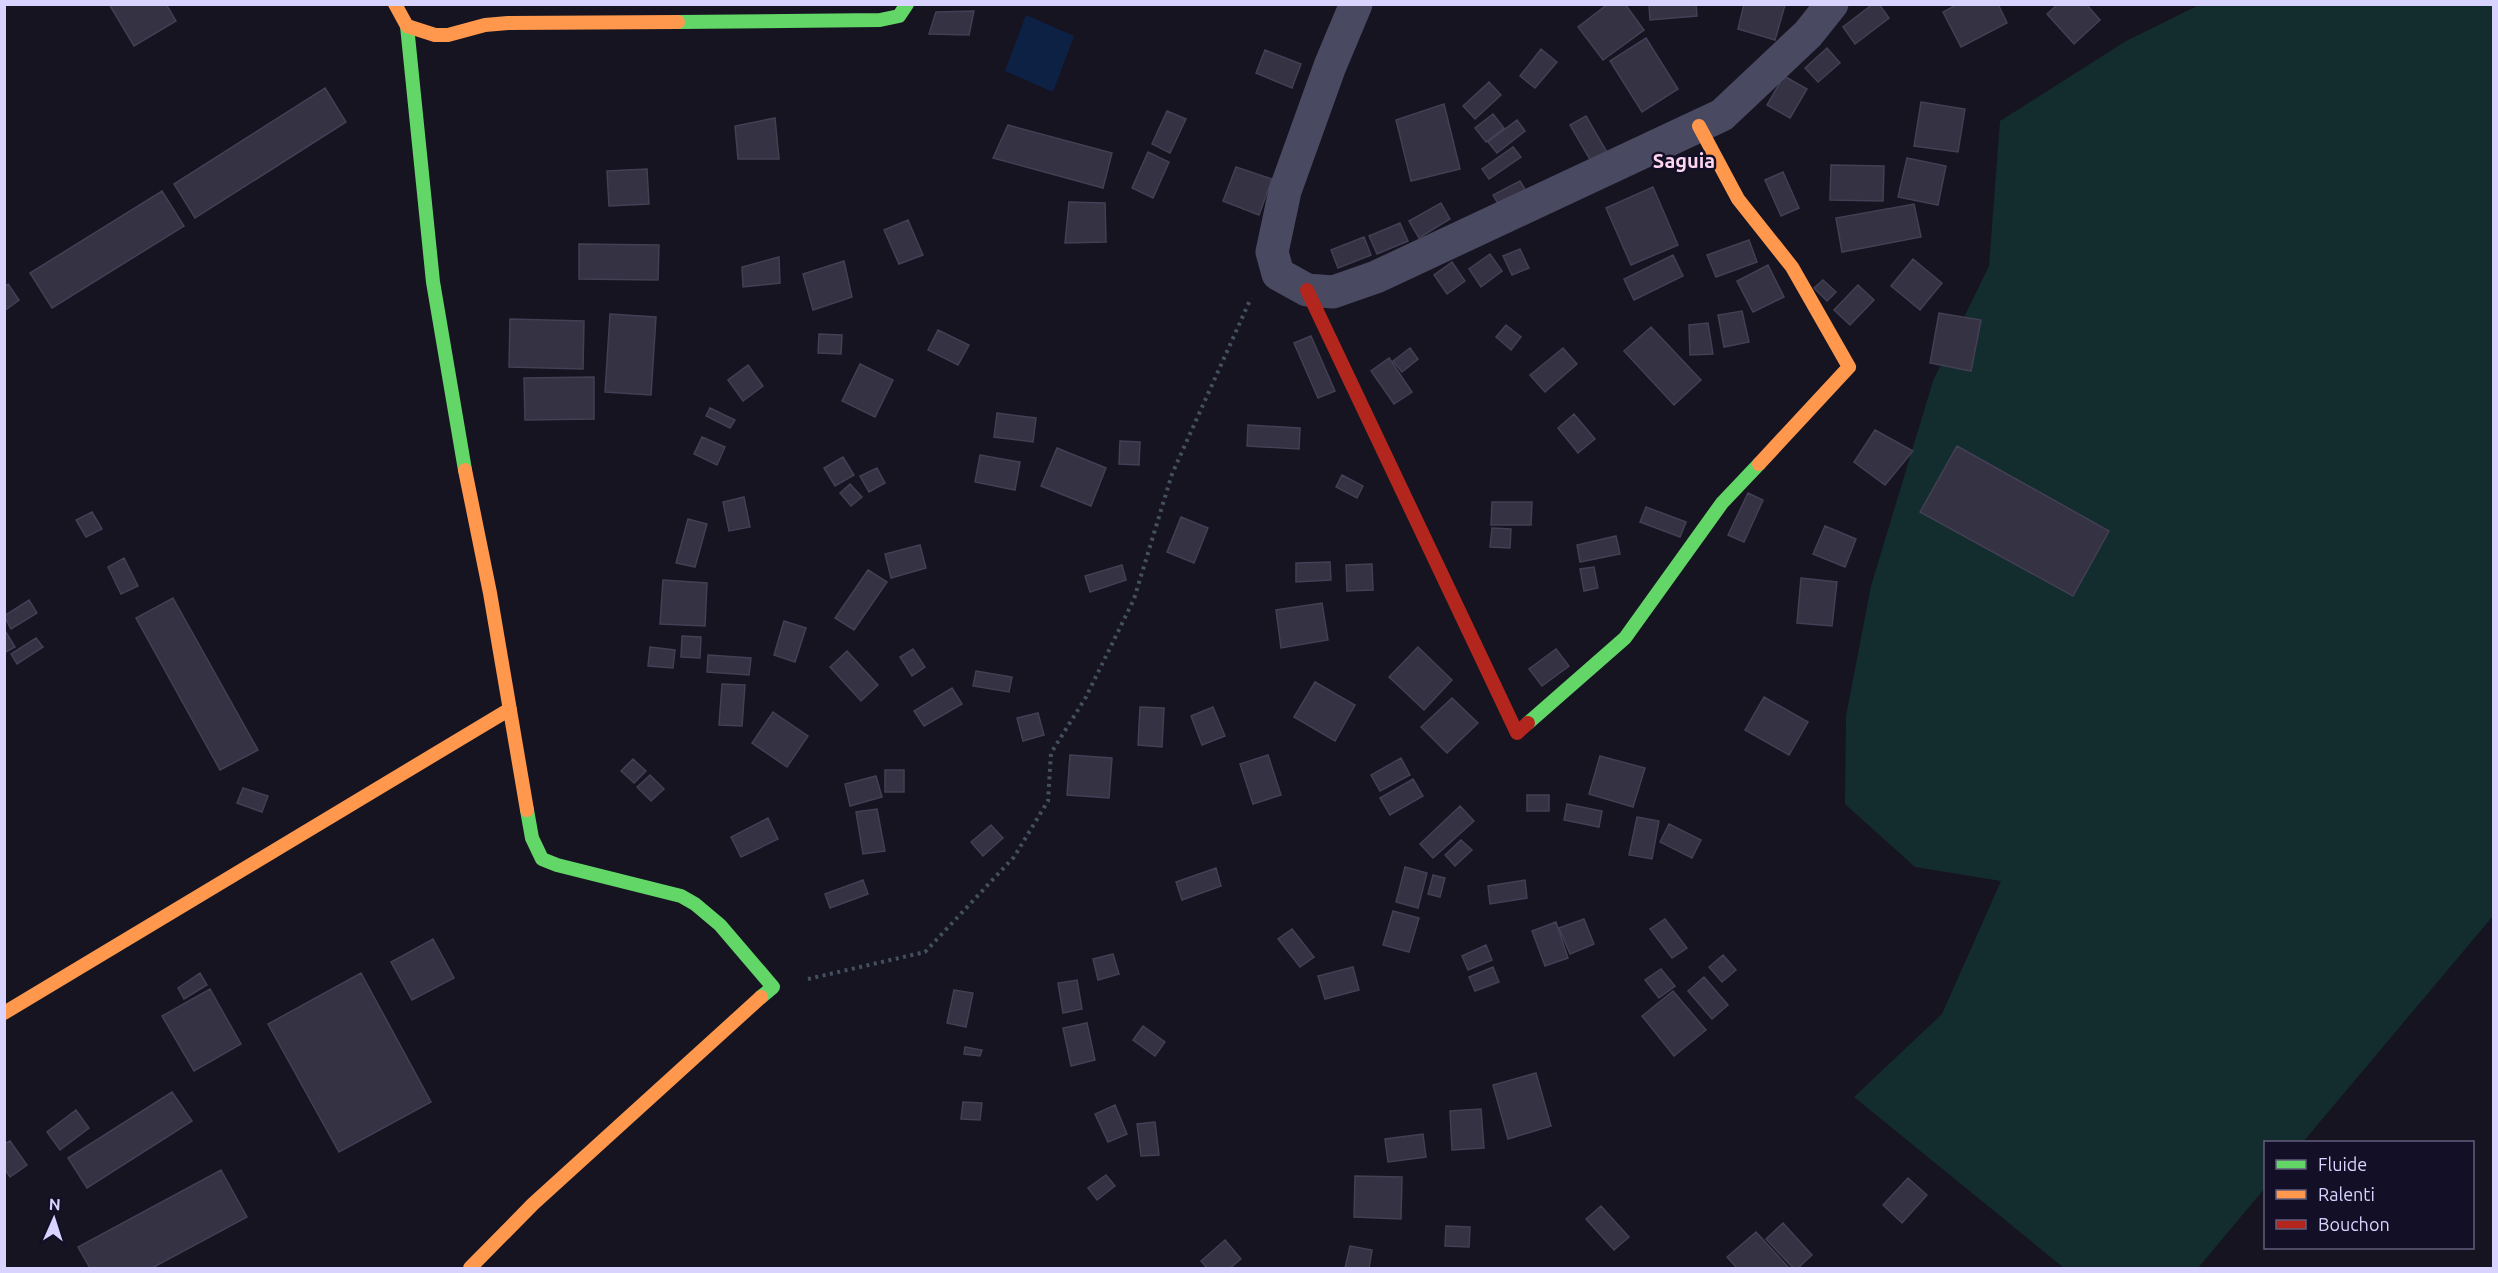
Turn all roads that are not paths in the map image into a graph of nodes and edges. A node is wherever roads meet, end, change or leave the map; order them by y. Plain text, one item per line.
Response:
1 (395, 4) edge
2 (907, 4) edge
3 (1356, 4) edge
4 (1832, 4) edge
5 (407, 26) junction
6 (1699, 126) junction
7 (1307, 290) junction
8 (510, 709) junction
9 (4, 1013) edge
10 (470, 1269) edge

1 - 5 street
2 - 5 street
3 - 7 street
4 - 6 street
5 - 8 street
6 - 7 street
6 - 7 street
8 - 9 street
8 - 10 street

